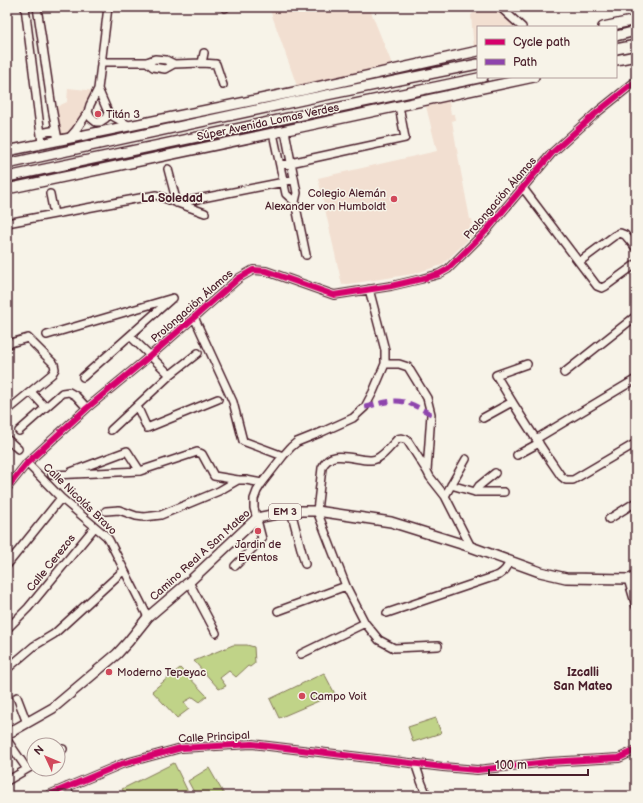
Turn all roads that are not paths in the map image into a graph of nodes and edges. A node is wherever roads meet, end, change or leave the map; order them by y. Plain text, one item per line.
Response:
1 (25, 7) edge
2 (37, 7) edge
3 (108, 7) edge
4 (500, 7) edge
5 (636, 20) edge
6 (619, 24) junction
7 (521, 26) edge
8 (608, 26) edge
9 (636, 31) edge
10 (617, 36) edge
11 (636, 45) edge
12 (617, 49) edge
13 (477, 51) edge
14 (204, 53) dead end
15 (636, 56) edge
16 (617, 60) edge
17 (101, 62) junction
18 (202, 63) junction
19 (477, 64) edge
20 (478, 78) edge
21 (529, 78) edge
22 (636, 81) edge
23 (223, 85) dead end
24 (98, 89) junction
25 (290, 93) junction
26 (307, 99) junction
27 (348, 106) junction
28 (399, 106) junction
29 (88, 112) junction
30 (108, 112) junction
31 (325, 122) junction
32 (130, 126) junction
33 (56, 130) junction
34 (285, 131) junction
35 (40, 133) junction
36 (273, 133) junction
37 (69, 138) junction
38 (58, 140) junction
39 (42, 144) junction
40 (7, 151) edge
41 (292, 163) junction
42 (7, 164) edge
43 (281, 165) junction
44 (168, 169) dead end
45 (7, 177) edge
46 (294, 179) junction
47 (284, 182) junction
48 (7, 188) edge
49 (523, 188) junction
50 (50, 194) dead end
51 (295, 202) junction
52 (177, 203) junction
53 (205, 213) dead end
54 (54, 214) junction
55 (7, 223) edge
56 (636, 248) edge
57 (306, 255) dead end
58 (579, 262) junction
59 (636, 264) edge
60 (369, 289) junction
61 (636, 316) edge
62 (194, 317) junction
63 (47, 335) dead end
64 (130, 336) junction
65 (16, 342) junction
66 (7, 344) edge
67 (7, 349) edge
68 (198, 353) dead end
69 (150, 356) junction
70 (385, 364) junction
71 (527, 364) dead end
72 (564, 373) dead end
73 (170, 375) junction
74 (83, 377) dead end
75 (636, 379) edge
76 (31, 392) junction
77 (218, 399) dead end
78 (512, 402) junction
79 (137, 406) junction
80 (46, 407) junction
81 (87, 408) junction
82 (7, 411) edge
83 (483, 418) dead end
84 (111, 430) dead end
85 (19, 432) dead end
86 (7, 439) edge
87 (537, 441) junction
88 (636, 443) edge
89 (18, 450) dead end
90 (517, 455) dead end
91 (283, 456) junction
92 (466, 459) dead end
93 (27, 463) junction
94 (140, 471) junction
95 (427, 471) junction
96 (495, 473) dead end
97 (52, 475) dead end
98 (64, 475) junction
99 (238, 480) junction
100 (262, 483) junction
101 (451, 485) junction
102 (7, 488) edge
103 (475, 492) junction
104 (504, 492) dead end
105 (445, 496) junction
106 (61, 498) junction
107 (636, 502) edge
108 (106, 511) dead end
109 (291, 511) junction
110 (317, 511) junction
111 (256, 518) junction
112 (609, 519) dead end
113 (95, 527) junction
114 (470, 547) junction
115 (510, 561) junction
116 (305, 564) dead end
117 (7, 565) edge
118 (235, 566) dead end
119 (124, 570) junction
120 (632, 578) edge
121 (189, 582) junction
122 (346, 586) junction
123 (636, 606) edge
124 (278, 611) dead end
125 (387, 613) dead end
126 (148, 617) junction
127 (365, 623) junction
128 (7, 629) edge
129 (216, 633) dead end
130 (438, 646) dead end
131 (301, 654) dead end
132 (7, 669) edge
133 (17, 697) dead end
134 (27, 723) junction
135 (7, 734) edge
136 (7, 740) edge
137 (636, 750) edge
138 (415, 763) junction
139 (26, 768) edge
140 (26, 770) edge
141 (7, 781) edge
142 (67, 787) junction
143 (46, 796) edge
144 (70, 796) edge
145 (427, 796) edge

1 - 35 street
2 - 33 street
3 - 17 street
4 - 7 street
5 - 6 main road
6 - 8 main road
6 - 9 main road
9 - 10 main road
11 - 12 main road
13 - 25 main road
14 - 18 street
15 - 16 main road
17 - 18 street
17 - 24 street
18 - 23 street
19 - 26 main road, Súper Avenida Lomas Verdes
20 - 27 main road, Súper Avenida Lomas Verdes
21 - 28 main road, Súper Avenida Lomas Verdes
22 - 49 street, Prolongación Álamos
24 - 29 street
24 - 30 street
25 - 26 main road
25 - 32 main road
26 - 42 main road, Súper Avenida Lomas Verdes
27 - 31 main road
27 - 45 main road, Súper Avenida Lomas Verdes
28 - 31 main road, Súper Avenida Lomas Verdes
28 - 41 street
29 - 30 street
29 - 37 street
30 - 32 street
31 - 34 main road, Súper Avenida Lomas Verdes
32 - 37 main road
33 - 35 street
33 - 38 street
34 - 36 main road, Súper Avenida Lomas Verdes
34 - 41 street
35 - 39 street
36 - 43 street
36 - 48 main road, Súper Avenida Lomas Verdes
37 - 38 main road
38 - 39 main road
39 - 40 main road
41 - 43 street
41 - 46 street
43 - 47 street
44 - 52 street
46 - 47 street
46 - 51 street
47 - 51 street
47 - 52 street
49 - 58 street
49 - 60 street, Prolongación Álamos
50 - 54 street
51 - 57 street
52 - 53 street
52 - 54 street
54 - 55 street
56 - 58 street
58 - 59 street
60 - 62 street, Prolongación Álamos
60 - 70 street
61 - 72 street
62 - 69 street, Prolongación Álamos
62 - 91 street
63 - 64 street
64 - 69 street
64 - 74 street
65 - 66 street
65 - 67 street
65 - 76 street
68 - 73 street
69 - 73 street
69 - 81 street, Prolongación Álamos
70 - 91 street
70 - 95 street
71 - 78 street
73 - 79 street
75 - 87 street
76 - 80 street
76 - 82 street
77 - 79 street
78 - 83 street
78 - 87 street
79 - 84 street
80 - 81 street
80 - 85 street
81 - 93 street, Prolongación Álamos
86 - 89 street
87 - 88 street
87 - 90 street
91 - 100 street
92 - 101 street
93 - 102 street, Prolongación Álamos
93 - 106 street, Calle Nicolás Bravo
94 - 98 street
94 - 98 street
94 - 99 street
95 - 105 street
95 - 110 street
96 - 103 street
97 - 98 street
99 - 100 street
99 - 108 street
100 - 111 street
101 - 103 street
101 - 105 street
103 - 104 street
105 - 114 street
106 - 113 street, Calle Nicolás Bravo
106 - 117 street
107 - 112 street
109 - 110 main road, Camino Real A San Mateo / EM 3
109 - 111 main road, Camino Real A San Mateo / EM 3
109 - 116 street
110 - 114 main road, Camino Real A San Mateo / EM 3
110 - 122 street
111 - 118 street
111 - 121 main road, Camino Real A San Mateo / EM 3
113 - 119 street, Calle Nicolás Bravo
113 - 128 street, Calle Cerezos
114 - 115 main road, Camino Real A San Mateo / EM 3
115 - 120 main road, Camino Real A San Mateo / EM 3
115 - 125 street
119 - 126 street, Calle Nicolás Bravo
119 - 132 street
120 - 123 street
121 - 126 main road, Camino Real A San Mateo / EM 3
121 - 129 street
122 - 124 street
122 - 127 street
126 - 134 main road, Camino Real A San Mateo / EM 3
127 - 130 street
127 - 131 street
133 - 134 street
134 - 135 main road, Camino Real A San Mateo / EM 3
136 - 139 street
137 - 138 street, Calle Principal
138 - 142 street, Calle Principal
138 - 145 street
140 - 141 street
142 - 143 street, Calle Principal
142 - 144 street

